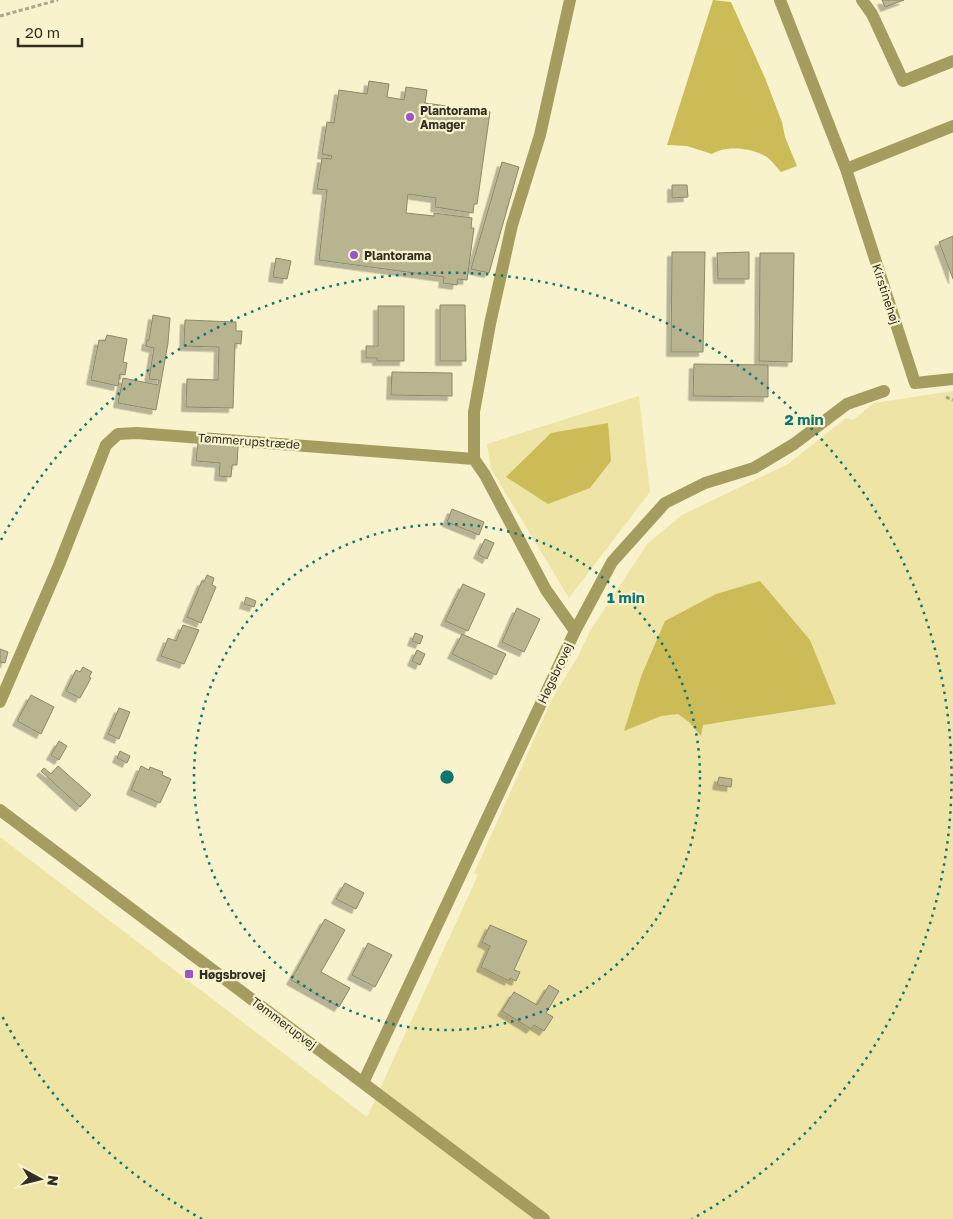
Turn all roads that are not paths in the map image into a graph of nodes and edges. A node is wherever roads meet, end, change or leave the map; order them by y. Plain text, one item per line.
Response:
1 (570, 0) edge
2 (780, 0) edge
3 (862, 0) edge
4 (953, 61) edge
5 (953, 126) edge
6 (846, 169) junction
7 (953, 379) edge
8 (884, 391) dead end
9 (474, 459) junction
10 (575, 631) junction
11 (0, 702) edge
12 (0, 810) edge
13 (363, 1084) junction
14 (544, 1219) edge

1 - 9 street
2 - 6 street, Kirstinehøj
3 - 4 street
5 - 6 street
6 - 7 street, Kirstinehøj
8 - 10 street, Høgsbrovej
9 - 10 street
9 - 11 street, Tømmerupstræde
10 - 13 street, Høgsbrovej
12 - 13 street, Tømmerupvej
13 - 14 street, Tømmerupvej

